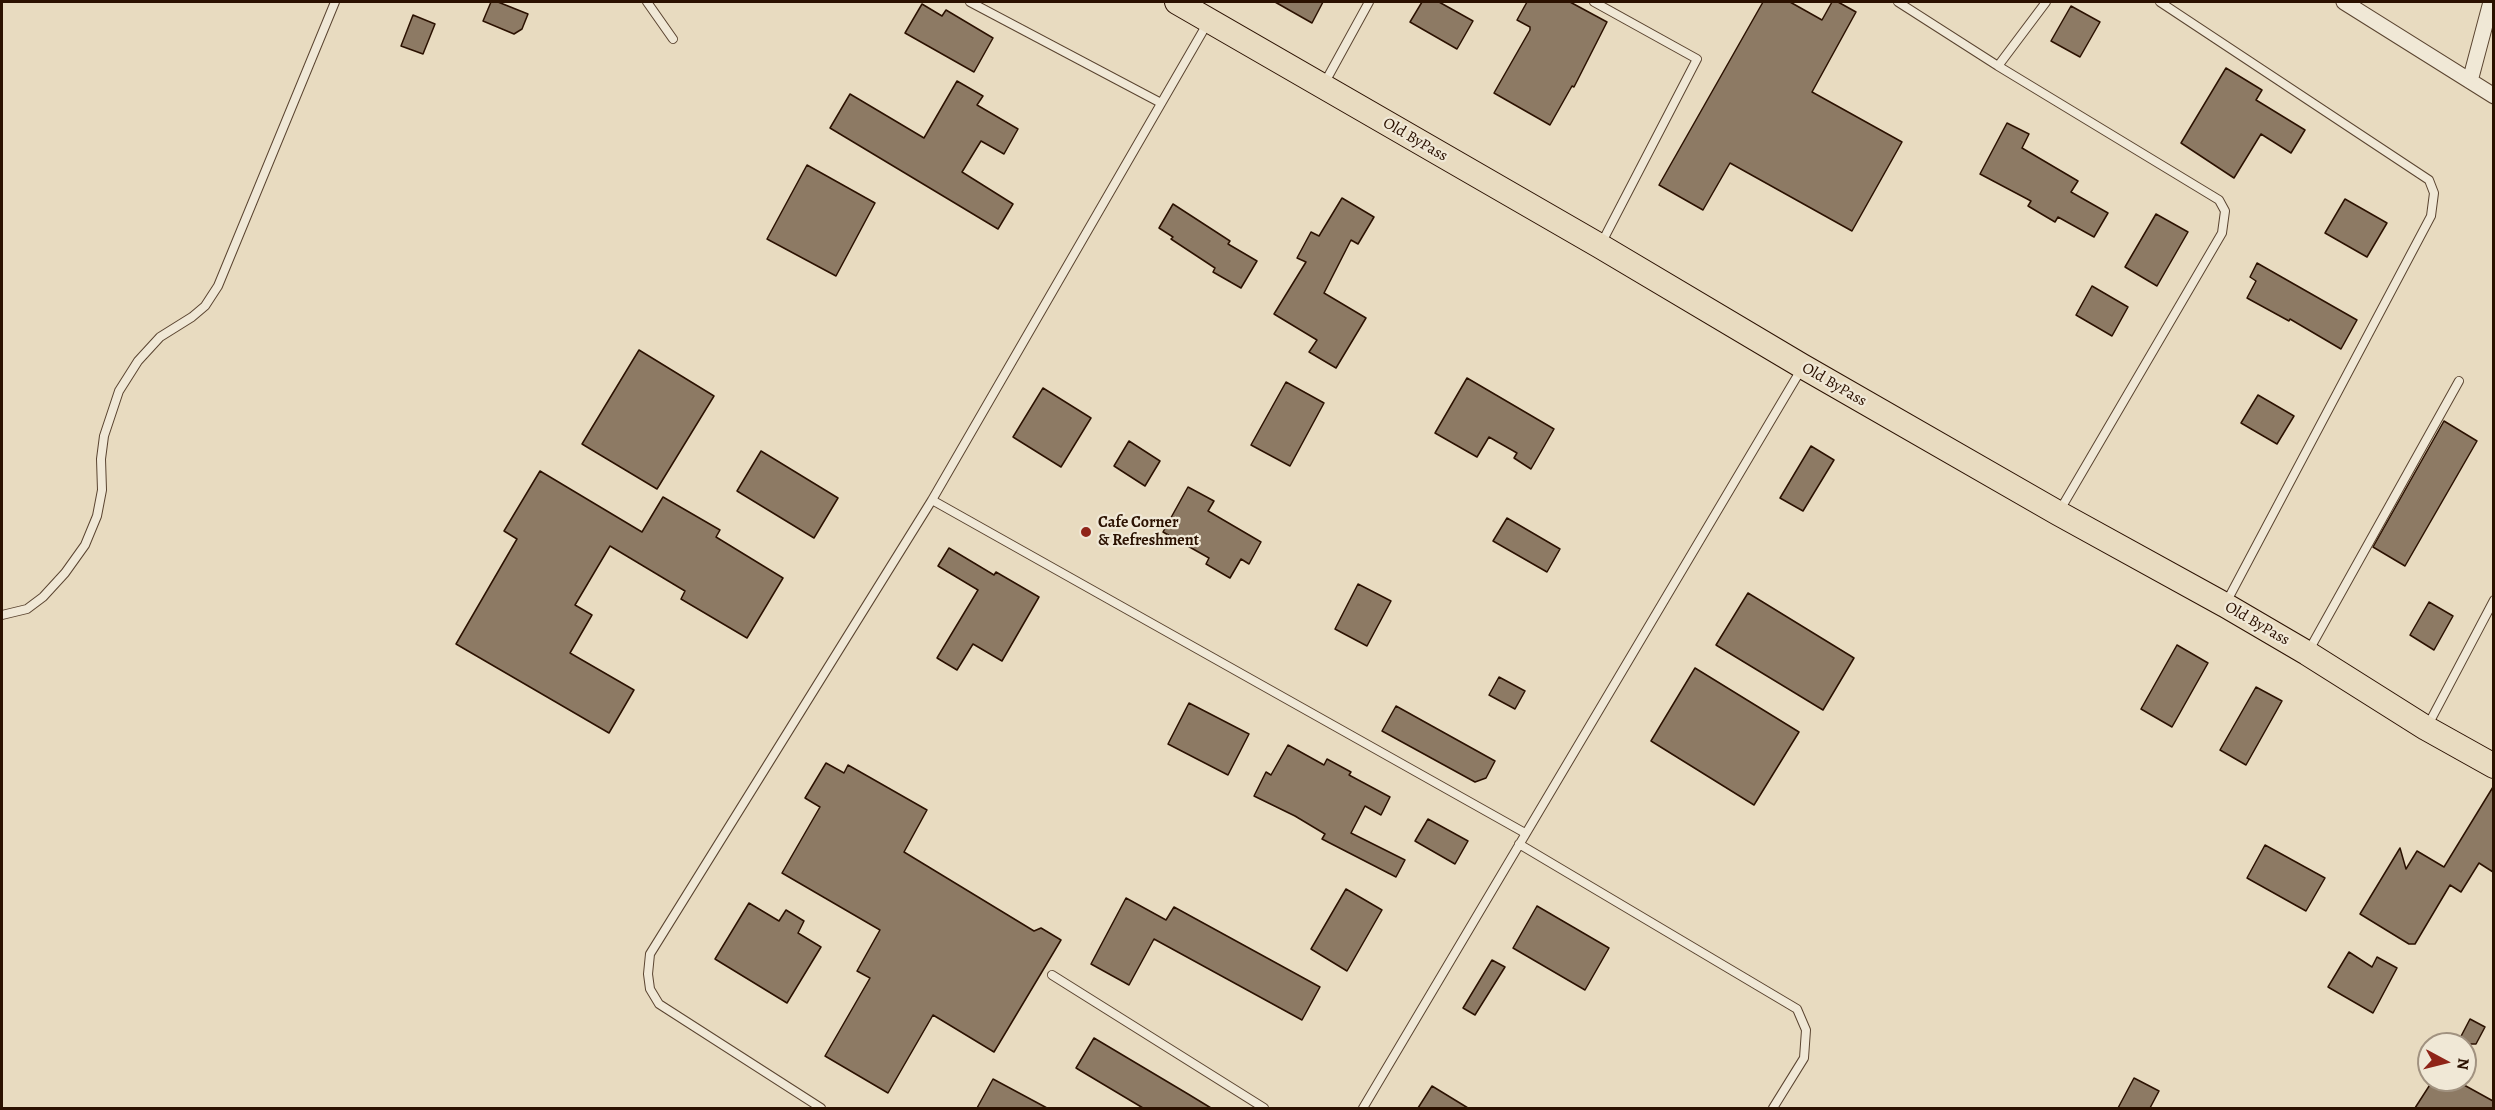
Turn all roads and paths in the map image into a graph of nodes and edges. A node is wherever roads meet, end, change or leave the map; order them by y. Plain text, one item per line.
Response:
1 (335, 2) edge
2 (647, 2) edge
3 (970, 2) edge
4 (1177, 2) edge
5 (1369, 2) edge
6 (1594, 2) edge
7 (1898, 2) edge
8 (2046, 2) edge
9 (2160, 2) edge
10 (2344, 2) edge
11 (2491, 2) edge
12 (1209, 20) junction
13 (673, 39) dead end
14 (1998, 66) junction
15 (2470, 81) junction
16 (1322, 87) junction
17 (2493, 96) edge
18 (1161, 104) junction
19 (1600, 246) junction
20 (1802, 366) junction
21 (2459, 381) dead end
22 (932, 500) junction
23 (2058, 513) junction
24 (2493, 600) edge
25 (2225, 605) junction
26 (2, 615) edge
27 (2307, 653) junction
28 (2426, 729) junction
29 (2493, 766) edge
30 (1525, 833) junction
31 (1519, 844) junction
32 (1052, 975) dead end
33 (821, 1108) edge
34 (1264, 1108) edge
35 (1363, 1108) edge
36 (1773, 1108) edge

1 - 26 lane
2 - 13 lane
3 - 18 lane
4 - 12 main road, Old ByPass
5 - 16 lane
6 - 19 lane
7 - 14 lane
8 - 14 lane
9 - 25 lane
10 - 15 street
11 - 15 street
12 - 16 main road, Old ByPass
12 - 18 lane
14 - 23 lane
15 - 17 street
16 - 19 main road, Old ByPass
18 - 22 lane
19 - 20 main road, Old ByPass
20 - 23 main road, Old ByPass
20 - 30 lane
21 - 27 lane
22 - 30 lane
22 - 33 lane
23 - 25 main road, Old ByPass
24 - 28 lane
25 - 27 main road, Old ByPass
27 - 28 main road, Old ByPass
28 - 29 main road, Old ByPass
30 - 31 lane
31 - 35 lane
31 - 36 lane
32 - 34 lane

